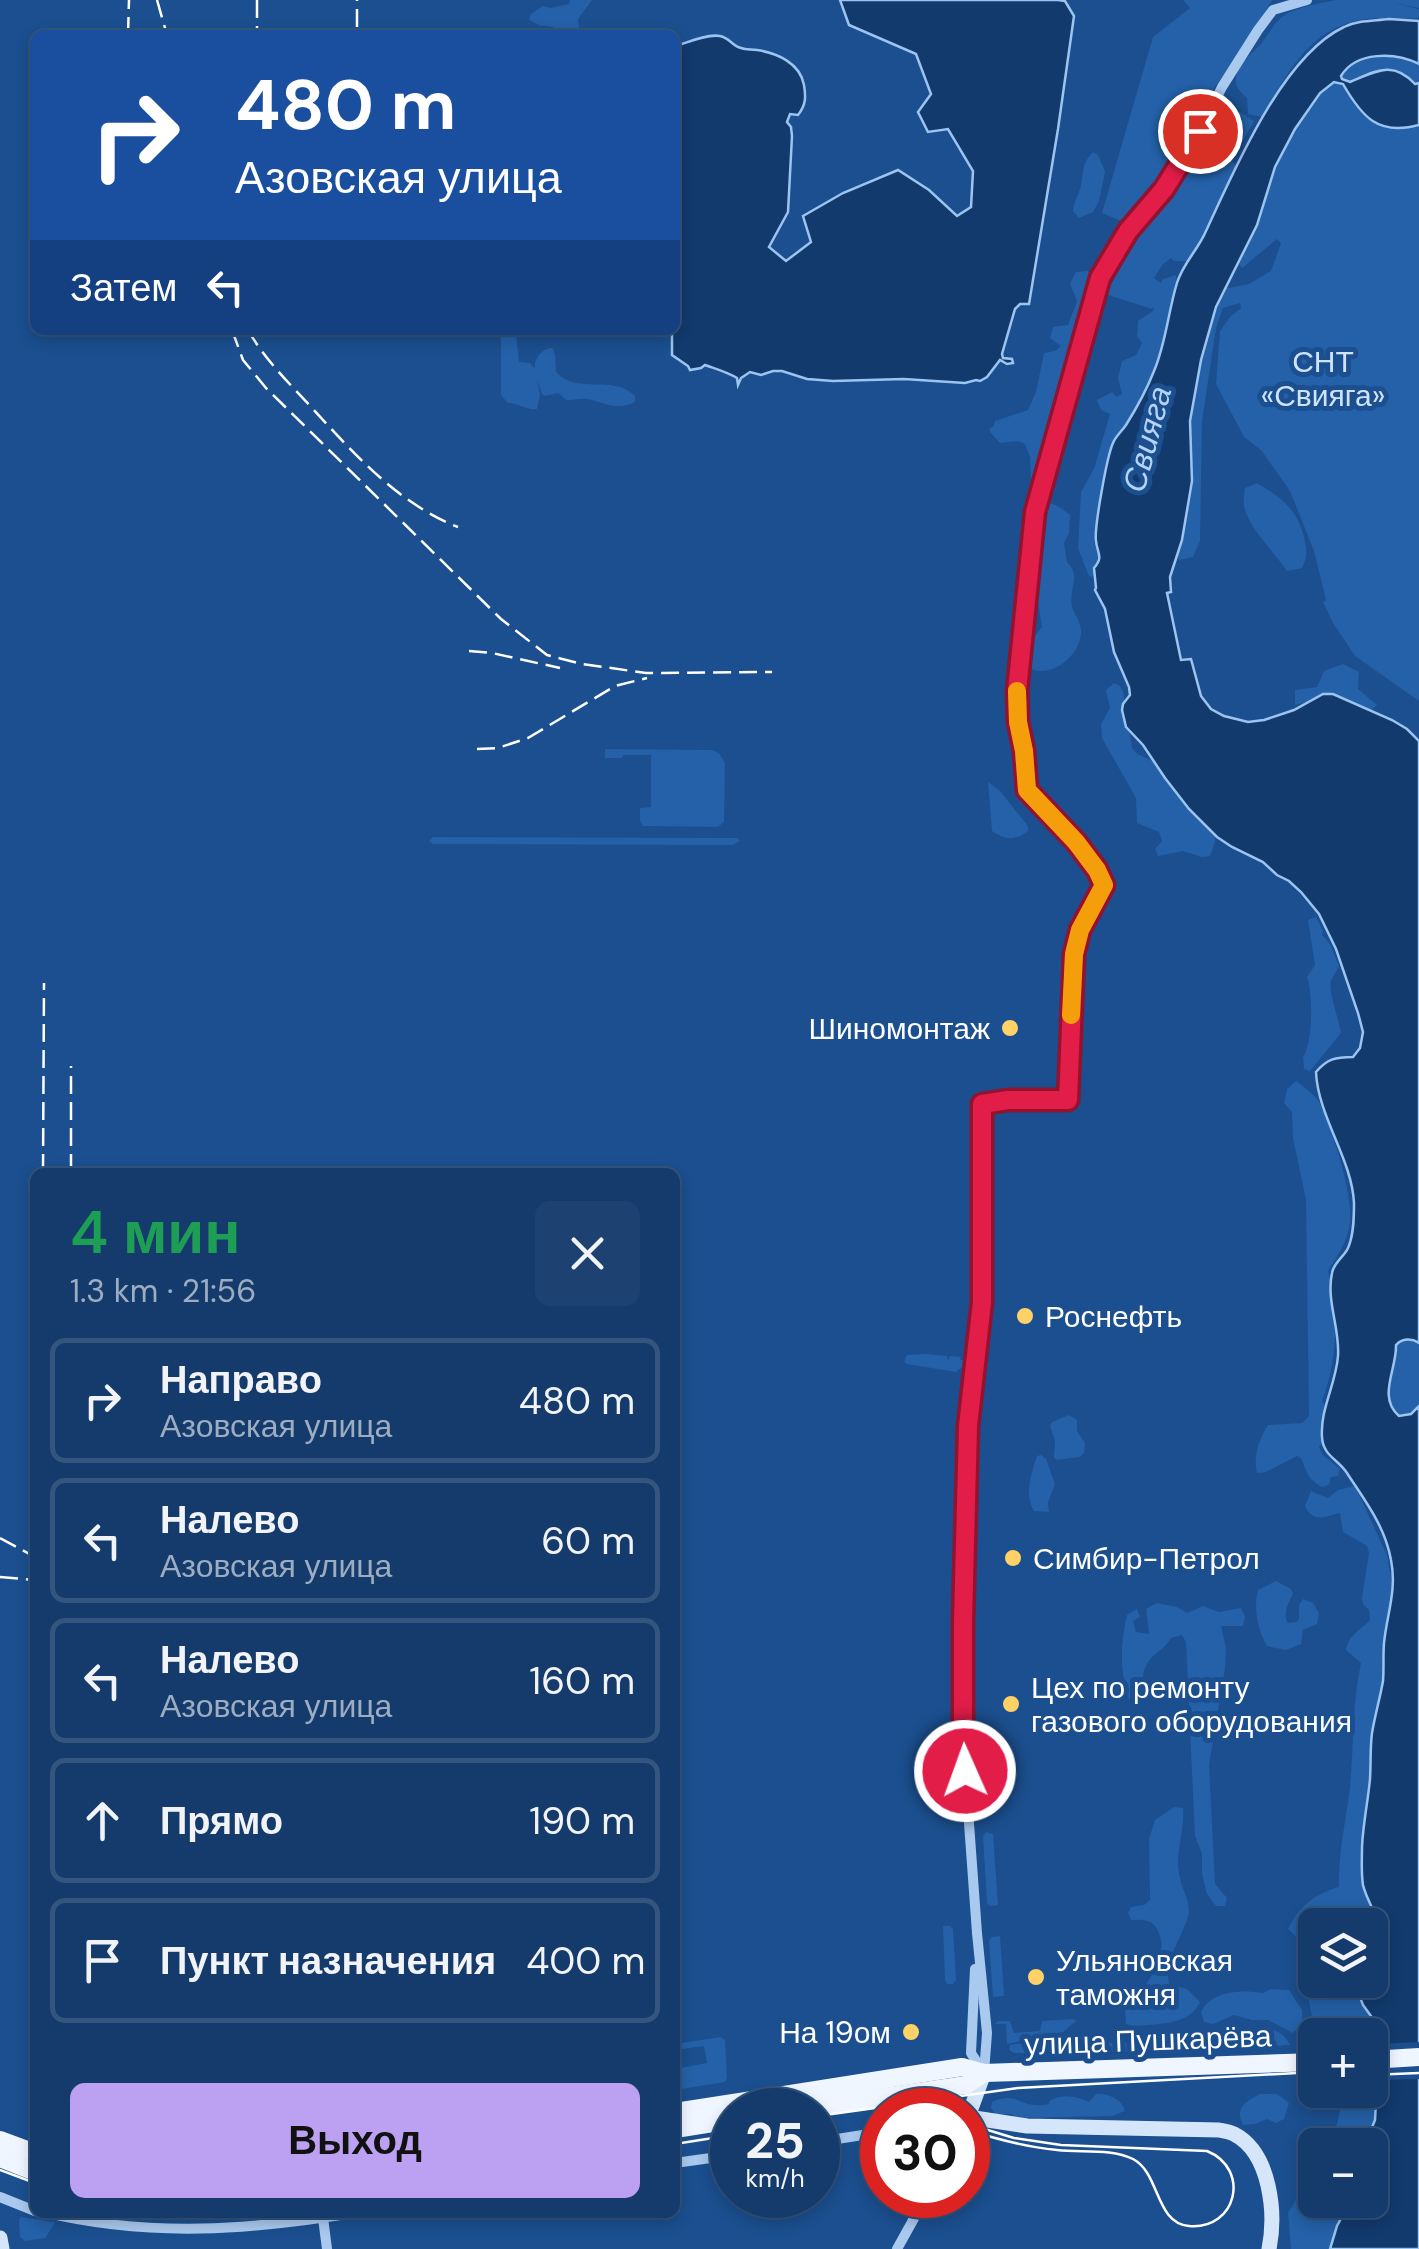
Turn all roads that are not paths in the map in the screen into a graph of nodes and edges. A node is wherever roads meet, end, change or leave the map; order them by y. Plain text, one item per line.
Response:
1 (1307, 0) edge
2 (1419, 2057) edge
3 (1388, 2059) edge
4 (1298, 2063) edge
5 (984, 2073) junction
6 (979, 2088) edge
7 (840, 2104) edge
8 (680, 2111) edge
9 (990, 2121) edge
10 (710, 2123) edge
11 (680, 2128) edge
12 (1, 2147) edge
13 (30, 2152) edge
14 (710, 2158) edge
15 (680, 2162) edge
16 (30, 2168) edge
17 (0, 2197) edge
18 (30, 2208) edge
19 (70, 2218) edge
20 (322, 2218) joint
21 (914, 2218) edge
22 (0, 2238) edge
23 (2, 2249) edge
24 (327, 2249) edge
25 (897, 2249) edge
26 (1268, 2249) edge

1 - 5 street
2 - 3 main road
4 - 5 main road, улица Пушкарёва
5 - 6 street
5 - 7 main road, улица Пушкарёва
5 - 8 main road, улица Пушкарёва
9 - 26 street
10 - 11 main road
12 - 13 main road
12 - 16 main road
14 - 15 street
17 - 18 street
19 - 20 street
20 - 24 street
21 - 25 street
22 - 23 street

